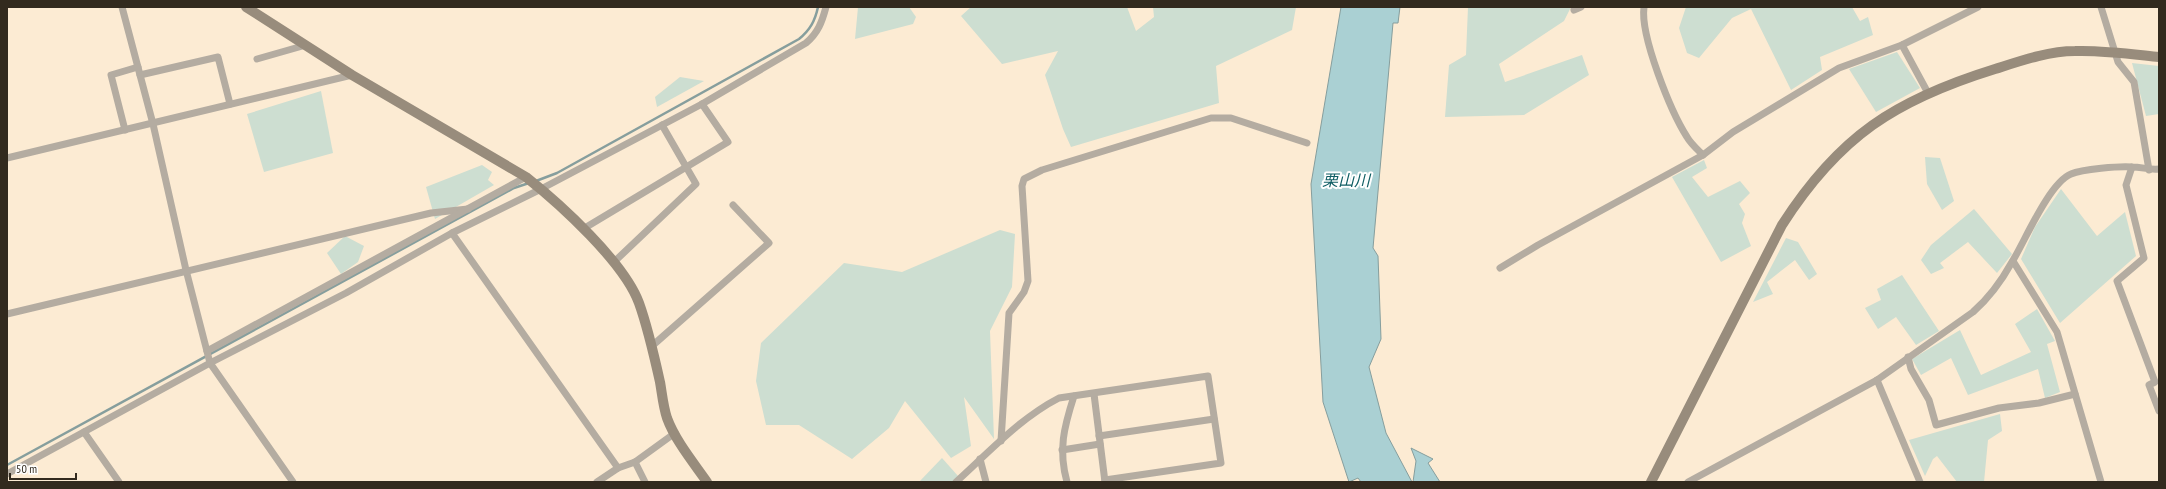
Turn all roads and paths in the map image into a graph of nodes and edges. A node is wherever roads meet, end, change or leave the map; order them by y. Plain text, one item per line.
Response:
1 (122, 7) edge
2 (246, 7) edge
3 (826, 7) edge
4 (1644, 7) edge
5 (1978, 7) edge
6 (2100, 7) edge
7 (306, 45) junction
8 (1902, 45) junction
9 (2115, 52) junction
10 (2159, 57) edge
11 (257, 59) dead end
12 (138, 67) junction
13 (140, 75) junction
14 (352, 75) junction
15 (1928, 93) junction
16 (230, 104) junction
17 (702, 104) junction
18 (152, 124) junction
19 (662, 125) junction
20 (125, 130) junction
21 (1307, 143) dead end
22 (1703, 155) junction
23 (7, 158) edge
24 (686, 166) junction
25 (2132, 166) junction
26 (2159, 169) edge
27 (2149, 170) junction
28 (526, 177) junction
29 (542, 189) junction
30 (732, 205) dead end
31 (468, 209) junction
32 (583, 229) junction
33 (452, 233) junction
34 (2013, 261) junction
35 (614, 262) junction
36 (1500, 268) dead end
37 (186, 270) junction
38 (7, 314) edge
39 (652, 346) junction
40 (207, 351) junction
41 (1908, 357) junction
42 (210, 363) junction
43 (1877, 380) junction
44 (1094, 394) junction
45 (2075, 394) junction
46 (1074, 396) junction
47 (2159, 411) edge
48 (1214, 419) junction
49 (84, 432) junction
50 (675, 433) junction
51 (1099, 436) junction
52 (1001, 441) junction
53 (1100, 444) junction
54 (1062, 450) junction
55 (980, 459) junction
56 (635, 462) junction
57 (618, 468) junction
58 (7, 474) edge
59 (1105, 481) edge
60 (119, 482) edge
61 (293, 482) edge
62 (597, 482) edge
63 (645, 482) edge
64 (707, 482) edge
65 (956, 482) edge
66 (986, 482) edge
67 (1067, 482) edge
68 (1651, 482) edge
69 (1688, 482) edge
70 (1920, 482) edge
71 (2101, 482) edge

1 - 12 street
2 - 7 street
3 - 17 street
4 - 22 street
5 - 8 street
6 - 9 street
7 - 11 street
7 - 14 street
8 - 15 street
8 - 22 street
9 - 10 street
9 - 15 street
9 - 27 street
12 - 13 street
12 - 20 street
13 - 16 street
13 - 18 street
14 - 16 street
14 - 28 street
15 - 68 street
16 - 18 street
17 - 19 street
17 - 24 street
18 - 20 street
18 - 37 street
19 - 24 street
19 - 29 street
20 - 23 street
21 - 52 street
22 - 36 street
24 - 32 street
24 - 35 street
25 - 27 street
25 - 34 street
25 - 47 street
26 - 27 street
28 - 29 street
28 - 31 street
29 - 32 street
29 - 33 street
30 - 39 street
31 - 37 street
31 - 40 street
32 - 35 street
33 - 42 street
33 - 57 street
34 - 41 street
34 - 45 street
35 - 39 street
37 - 38 street
37 - 40 street
39 - 50 street
40 - 42 street
41 - 43 street
41 - 45 street
42 - 49 street
42 - 61 street
43 - 69 street
43 - 70 street
44 - 46 street
44 - 48 street
44 - 51 street
45 - 71 street
46 - 52 street
46 - 54 street
48 - 51 street
48 - 59 street
49 - 58 street
49 - 60 street
50 - 56 street
50 - 64 street
51 - 53 street
52 - 55 street
53 - 54 street
53 - 59 street
54 - 67 street
55 - 65 street
55 - 66 street
56 - 57 street
56 - 63 street
57 - 62 street

